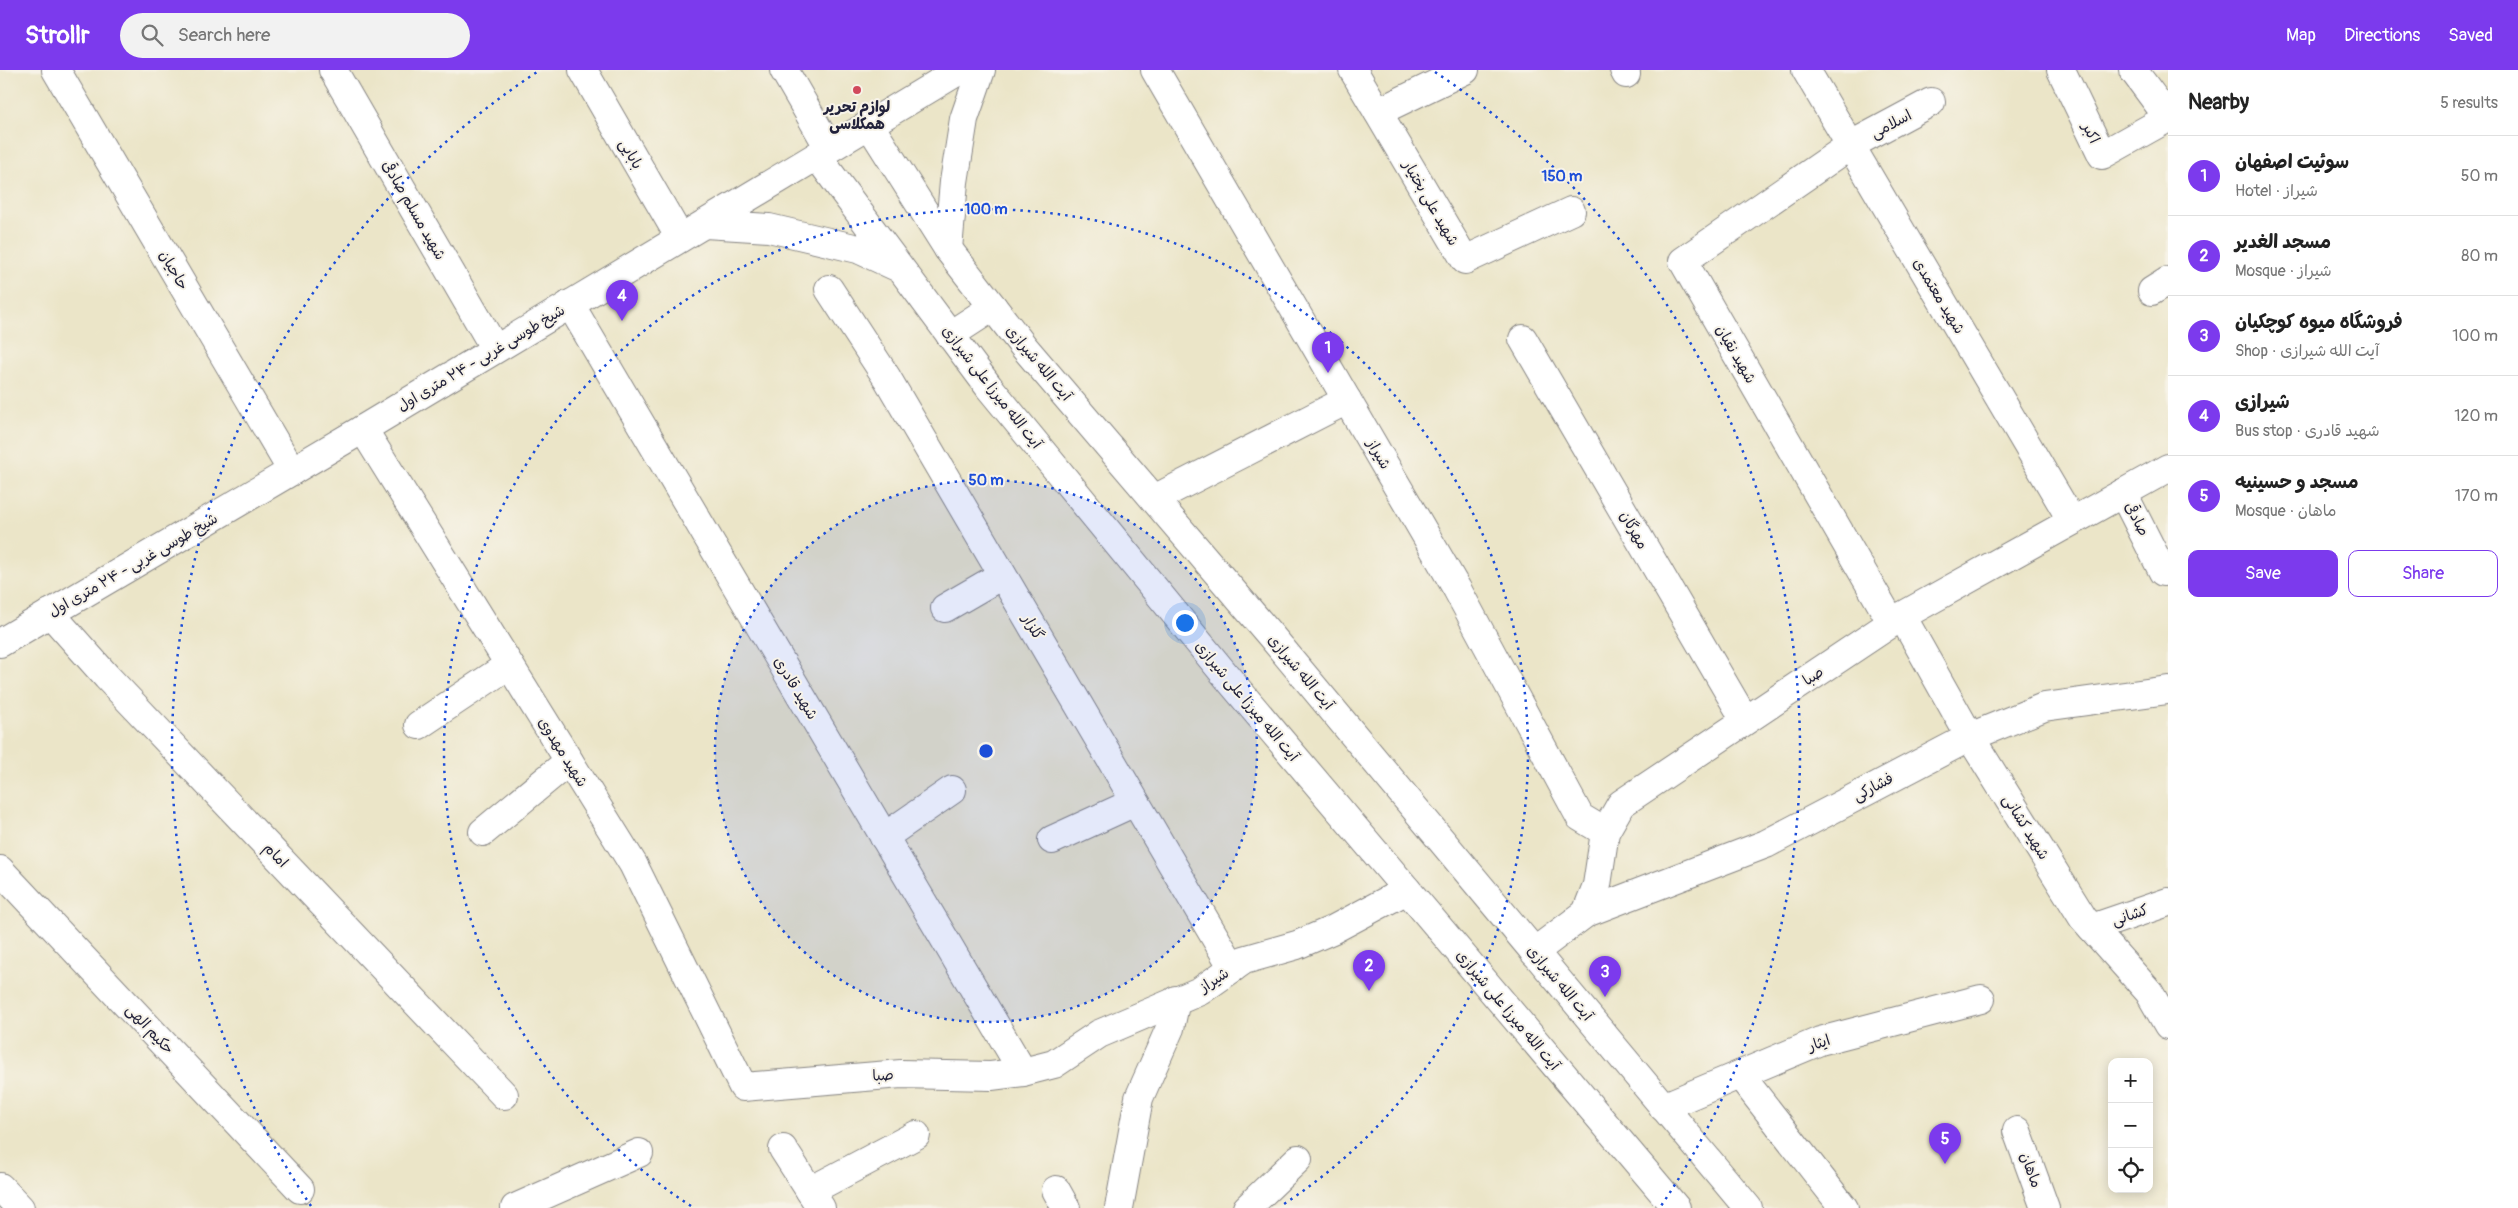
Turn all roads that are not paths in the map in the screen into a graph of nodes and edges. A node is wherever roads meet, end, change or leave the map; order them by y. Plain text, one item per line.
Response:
1 (56, 70) edge
2 (333, 70) edge
3 (583, 70) edge
4 (784, 70) edge
5 (960, 70) edge
6 (981, 70) edge
7 (1155, 70) edge
8 (1354, 70) edge
9 (1465, 70) edge
10 (1806, 70) edge
11 (2061, 70) edge
12 (2133, 70) edge
13 (1931, 102) dead end
14 (1378, 112) junction
15 (2168, 118) edge
16 (870, 124) junction
17 (1851, 146) junction
18 (823, 152) junction
19 (1571, 211) dead end
20 (705, 224) junction
21 (680, 238) junction
22 (948, 249) junction
23 (901, 269) junction
24 (829, 289) dead end
25 (570, 304) junction
26 (992, 307) junction
27 (950, 335) junction
28 (1523, 338) dead end
29 (495, 349) junction
30 (1347, 400) junction
31 (363, 429) junction
32 (2168, 468) edge
33 (292, 471) junction
34 (2123, 493) junction
35 (1154, 498) junction
36 (2072, 521) junction
37 (2164, 572) dead end
38 (1002, 575) junction
39 (945, 608) dead end
40 (50, 613) junction
41 (1897, 620) junction
42 (0, 643) edge
43 (509, 664) junction
44 (2168, 690) edge
45 (1745, 720) junction
46 (419, 725) dead end
47 (1970, 737) junction
48 (569, 761) junction
49 (952, 790) dead end
50 (1136, 802) junction
51 (483, 832) dead end
52 (1605, 832) junction
53 (884, 837) junction
54 (1052, 840) dead end
55 (0, 870) edge
56 (1407, 890) junction
57 (2168, 902) edge
58 (1586, 913) junction
59 (2092, 928) junction
60 (1534, 952) junction
61 (1233, 968) junction
62 (1981, 999) dead end
63 (1176, 1000) junction
64 (2168, 1025) edge
65 (1023, 1072) junction
66 (1740, 1075) junction
67 (743, 1087) joint
68 (504, 1095) dead end
69 (1664, 1107) junction
70 (2018, 1131) dead end
71 (916, 1135) dead end
72 (783, 1149) dead end
73 (638, 1153) dead end
74 (1298, 1159) dead end
75 (300, 1189) dead end
76 (816, 1199) edge
77 (515, 1208) edge
78 (1119, 1208) edge
79 (1246, 1208) edge
80 (1676, 1208) edge
81 (1748, 1208) edge
82 (1844, 1208) edge
83 (2045, 1208) edge

1 - 33 street, حاجیان
2 - 29 street, شهید مسلم صادقی
3 - 21 street, بابایی
4 - 18 street, آیت الله میرزا علی شیرازی
5 - 16 street, شیخ طوسی غربی - ۲۴ متری اول
6 - 22 street
7 - 30 street, شیراز
8 - 14 street, شهید علی بختیار
9 - 14 street
10 - 17 street, شهید معتمدی
11 - 15 street, اکبر
12 - 15 street
13 - 17 street, اسلامی
14 - 19 street, شهید علی بختیار
16 - 18 street, شیخ طوسی غربی - ۲۴ متری اول
16 - 22 street, آیت الله شیرازی
17 - 36 street, شهید معتمدی
17 - 41 street, شهید نقیان
18 - 20 street, شیخ طوسی غربی - ۲۴ متری اول
18 - 23 street, آیت الله میرزا علی شیرازی
20 - 21 street, شیخ طوسی غربی - ۲۴ متری اول
20 - 23 street
21 - 25 street, شیخ طوسی غربی - ۲۴ متری اول
22 - 26 street, آیت الله شیرازی
23 - 27 street, آیت الله میرزا علی شیرازی
24 - 38 street, گلزار
25 - 29 street, شیخ طوسی غربی - ۲۴ متری اول
25 - 53 street, شهید قادری
26 - 27 street
26 - 35 street, آیت الله شیرازی
27 - 56 street, آیت الله میرزا علی شیرازی
28 - 45 street, مهرگان
29 - 31 street, شیخ طوسی غربی - ۲۴ متری اول
30 - 35 street
30 - 52 street, شیراز
31 - 33 street, شیخ طوسی غربی - ۲۴ متری اول
31 - 43 street, شهید مهدوی
32 - 34 street, صبا
33 - 40 street, شیخ طوسی غربی - ۲۴ متری اول
34 - 36 street, صبا
34 - 37 street, صادقی
35 - 60 street, آیت الله شیرازی
36 - 41 street, صبا
38 - 39 street
38 - 50 street, گلزار
40 - 42 street, شیخ طوسی غربی - ۲۴ متری اول
40 - 68 street, امام
41 - 45 street, صبا
41 - 47 street, شهید کشانی
43 - 46 street
43 - 48 street, شهید مهدوی
44 - 47 street, فشارکی
45 - 52 street, صبا
47 - 58 street, فشارکی
47 - 59 street, شهید کشانی
48 - 51 street
48 - 67 street, شهید مهدوی
49 - 53 street
50 - 54 street
50 - 61 street, گلزار
52 - 58 street, صبا
53 - 65 street, شهید قادری
55 - 75 street, حکیم الهی
56 - 61 street, شیراز
56 - 80 street, آیت الله میرزا علی شیرازی
57 - 59 street, کشانی
58 - 60 street
59 - 64 street, شهید کشانی
60 - 69 street, آیت الله شیرازی
61 - 63 street, شیراز
62 - 66 street, ایثار
63 - 65 street, شیراز
63 - 78 street
65 - 67 street, صبا
66 - 69 street, ایثار
66 - 82 street
69 - 81 street, آیت الله شیرازی
70 - 83 street, ماهان
71 - 76 street
72 - 76 street
73 - 77 street
74 - 79 street

